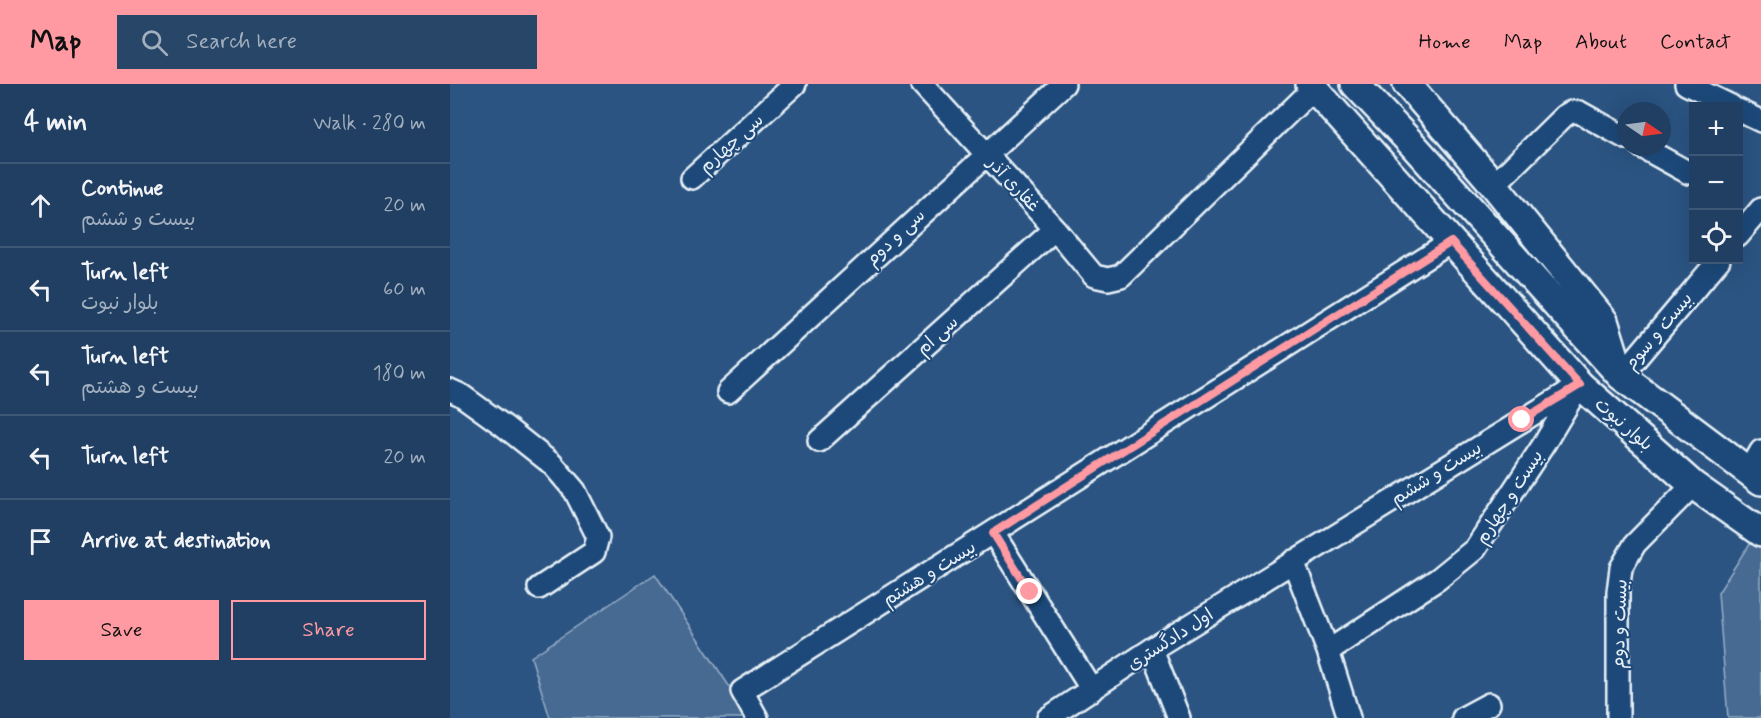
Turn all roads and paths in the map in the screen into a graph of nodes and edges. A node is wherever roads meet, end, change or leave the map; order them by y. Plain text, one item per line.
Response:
1 (795, 84) edge
2 (922, 84) edge
3 (1064, 84) edge
4 (1355, 84) edge
5 (1407, 84) edge
6 (1686, 84) edge
7 (1312, 86) edge
8 (1723, 102) edge
9 (1743, 113) edge
10 (1761, 122) edge
11 (1617, 133) edge
12 (986, 154) junction
13 (1658, 156) edge
14 (1689, 173) dead end
15 (692, 178) dead end
16 (1494, 185) junction
17 (1761, 209) edge
18 (1055, 229) junction
19 (1743, 230) edge
20 (1451, 242) junction
21 (1716, 264) edge
22 (1621, 376) junction
23 (1580, 385) junction
24 (450, 390) edge
25 (728, 392) dead end
26 (819, 441) dead end
27 (1757, 468) edge
28 (1693, 485) junction
29 (993, 533) junction
30 (1761, 533) edge
31 (1293, 561) junction
32 (539, 588) dead end
33 (1152, 649) junction
34 (1328, 651) junction
35 (1092, 690) junction
36 (1489, 704) dead end
37 (757, 718) edge
38 (1048, 718) edge
39 (1179, 718) edge
40 (1349, 718) edge
41 (1463, 718) edge
42 (1618, 718) edge

1 - 15 street, سی چهارم
2 - 12 street, غفاری آذر
3 - 12 street, سی و دوم
4 - 22 main road, بلوار نبوت
5 - 16 main road
6 - 8 street
7 - 18 street, غفاری آذر
7 - 20 main road, بلوار نبوت
9 - 10 street
11 - 16 street
12 - 18 street, غفاری آذر
12 - 25 street, سی و دوم
13 - 14 street
16 - 22 main road
17 - 19 street
18 - 26 street, سی ام
20 - 23 main road, بلوار نبوت
20 - 29 street, بیست و هشتم
21 - 22 street, بیست و سوم
22 - 27 main road, بلوار نبوت
23 - 28 main road, بلوار نبوت
23 - 31 street, بیست و ششم
23 - 34 street, بیست و چهارم
24 - 32 street
28 - 30 main road, بلوار نبوت
28 - 42 street, بیست و دوم
29 - 35 street
29 - 37 street, بیست و هشتم
31 - 33 street, اول دادگستری
31 - 34 street
33 - 35 street, اول دادگستری
33 - 39 street
34 - 40 street
35 - 38 street, اول دادگستری
36 - 41 street

